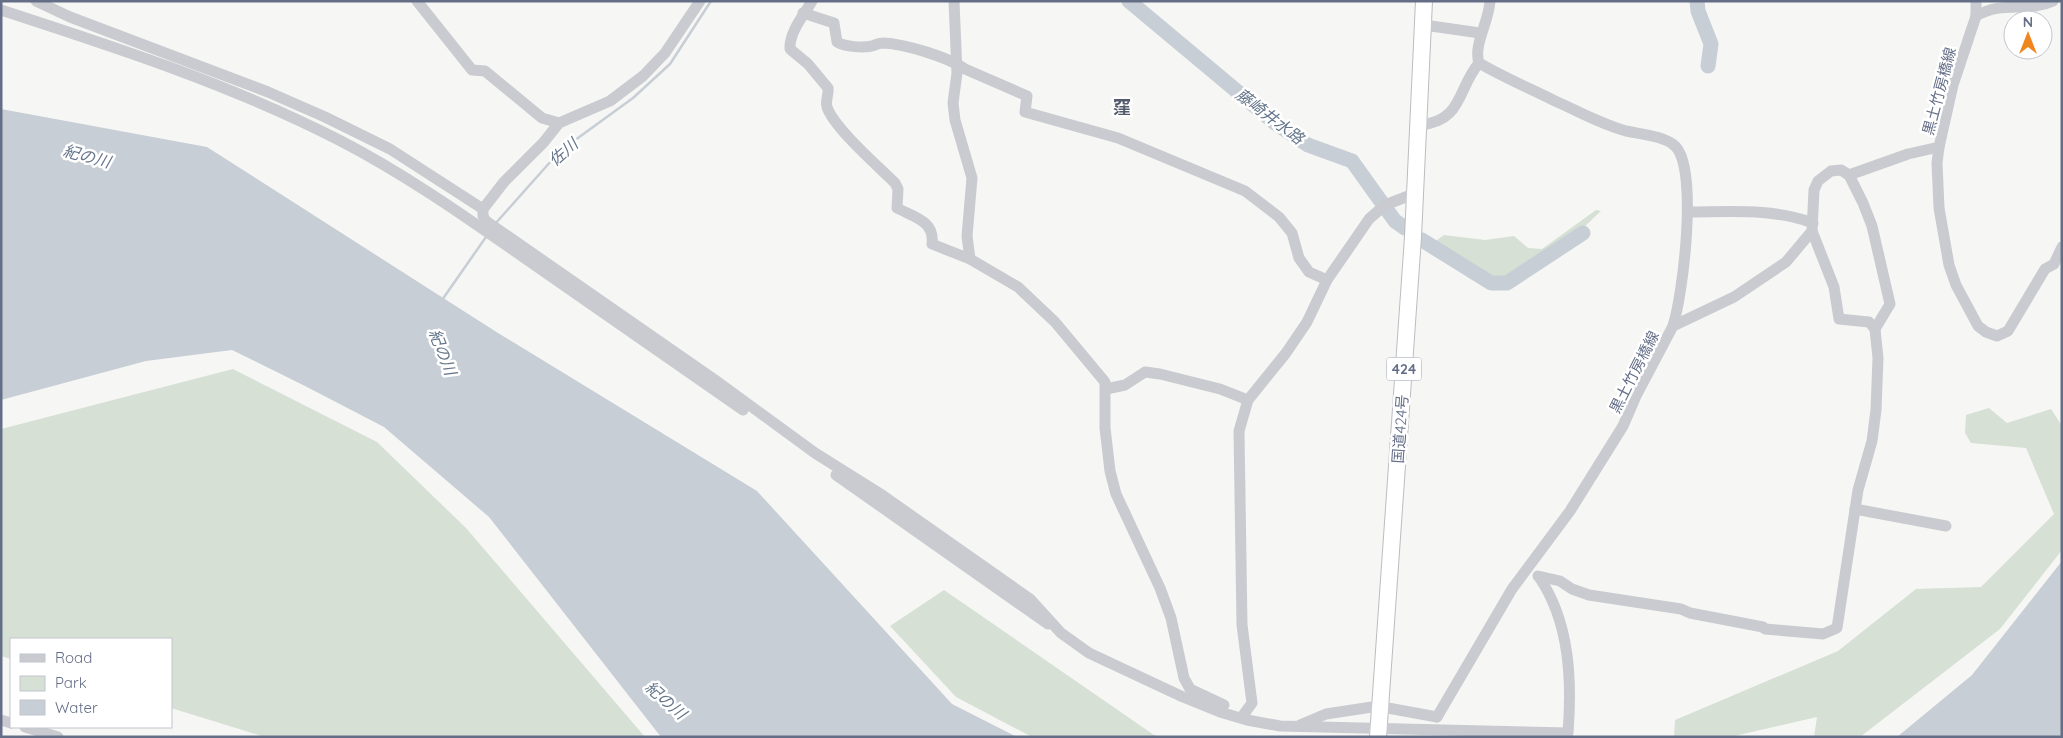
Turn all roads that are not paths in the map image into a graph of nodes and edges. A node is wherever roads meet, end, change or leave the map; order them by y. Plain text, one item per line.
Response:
1 (36, 1) edge
2 (417, 1) edge
3 (700, 1) edge
4 (812, 1) edge
5 (954, 1) edge
6 (1424, 1) edge
7 (1490, 1) edge
8 (1976, 1) edge
9 (2056, 2) edge
10 (1, 10) edge
11 (803, 13) junction
12 (1976, 16) junction
13 (1424, 25) junction
14 (1480, 34) junction
15 (956, 63) junction
16 (1479, 63) junction
17 (559, 124) junction
18 (1420, 125) junction
19 (1939, 147) junction
20 (1849, 175) junction
21 (1416, 193) junction
22 (1688, 212) junction
23 (483, 219) junction
24 (1813, 227) junction
25 (2062, 247) edge
26 (970, 258) junction
27 (1327, 280) junction
28 (1674, 326) junction
29 (1875, 330) junction
30 (1106, 389) junction
31 (1248, 400) junction
32 (1855, 509) junction
33 (1946, 526) dead end
34 (1529, 564) junction
35 (1539, 577) junction
36 (1372, 707) dead end
37 (1388, 708) dead end
38 (1244, 714) junction
39 (1437, 717) junction
40 (1261, 723) junction
41 (1299, 726) junction
42 (27, 728) edge
43 (1442, 728) junction
44 (1379, 732) edge
45 (58, 737) edge

1 - 23 street
2 - 17 street
3 - 17 street
4 - 11 street
5 - 15 street
6 - 13 highway, 国道424号 / 424
7 - 14 street
8 - 12 street, 黒土竹房橋線
9 - 12 street
10 - 23 street
11 - 15 street
11 - 26 street
12 - 19 street, 黒土竹房橋線
13 - 14 street
13 - 18 highway, 国道424号 / 424
14 - 16 street
15 - 26 street
15 - 27 street
16 - 18 street
16 - 22 street
17 - 23 street
18 - 21 highway, 国道424号 / 424
19 - 20 street, 黒土竹房橋線
19 - 25 street
20 - 24 street, 黒土竹房橋線
20 - 29 street
21 - 27 street
21 - 44 highway, 国道424号 / 424
22 - 24 street
22 - 28 street
23 - 40 street
24 - 28 street, 黒土竹房橋線
24 - 29 street
26 - 30 street
27 - 31 street
28 - 34 street, 黒土竹房橋線
29 - 32 street
30 - 31 street
30 - 38 street
31 - 38 street
32 - 33 street
32 - 35 street
34 - 35 street
34 - 39 street, 黒土竹房橋線
35 - 43 street
36 - 41 street
37 - 39 street
38 - 40 street
39 - 43 street
40 - 41 street
41 - 44 street
42 - 45 street
43 - 44 street

